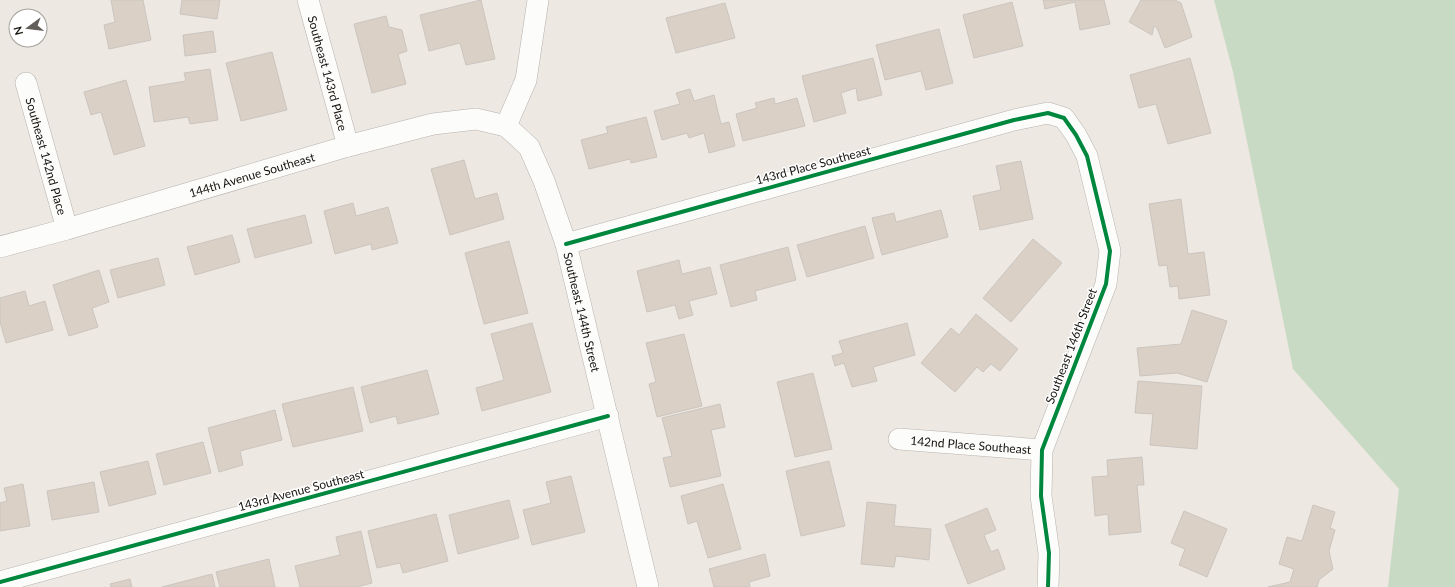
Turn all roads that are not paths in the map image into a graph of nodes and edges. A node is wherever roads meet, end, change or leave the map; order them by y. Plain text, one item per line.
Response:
1 (308, 0) edge
2 (538, 2) edge
3 (26, 83) dead end
4 (1064, 118) joint
5 (506, 126) junction
6 (348, 146) junction
7 (67, 229) junction
8 (566, 244) junction
9 (0, 248) edge
10 (608, 416) junction
11 (899, 439) dead end
12 (1042, 450) junction
13 (0, 582) edge
14 (648, 587) edge
15 (1048, 587) edge

1 - 6 street, Southeast 143rd Place
2 - 5 street
3 - 7 street, Southeast 142nd Place
4 - 8 street, 143rd Place Southeast
4 - 12 street, Southeast 146th Street
5 - 6 street, 144th Avenue Southeast
5 - 8 street, Southeast 144th Street
6 - 7 street, 144th Avenue Southeast
7 - 9 street, 144th Avenue Southeast
8 - 10 street, Southeast 144th Street
10 - 13 street, 143rd Avenue Southeast
10 - 14 street, Southeast 144th Street
11 - 12 street, 142nd Place Southeast
12 - 15 street, Southeast 146th Street

